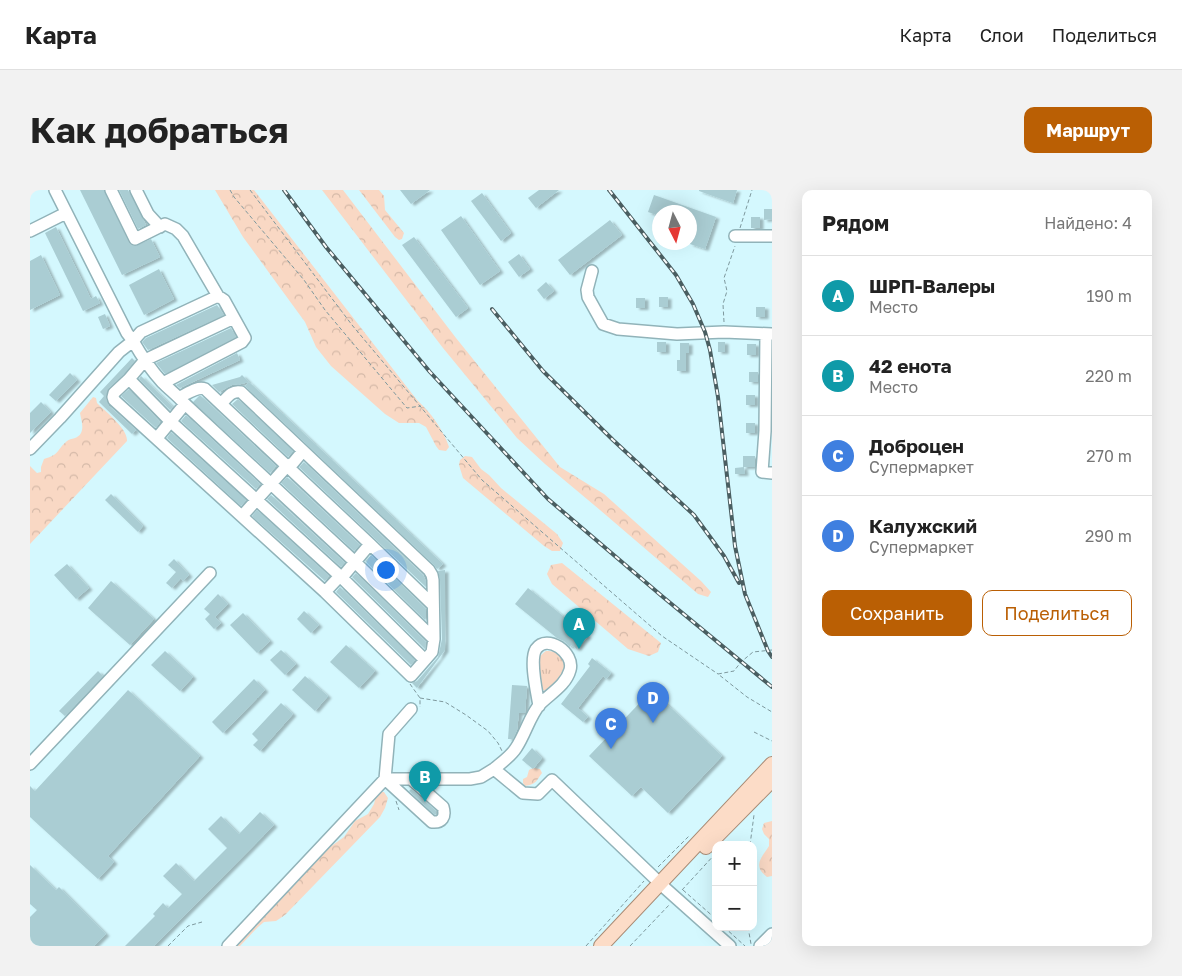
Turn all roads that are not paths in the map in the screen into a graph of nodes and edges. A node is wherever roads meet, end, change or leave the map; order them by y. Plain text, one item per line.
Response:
1 (56, 190) edge
2 (111, 190) edge
3 (136, 190) edge
4 (66, 213) junction
5 (160, 226) junction
6 (30, 231) edge
7 (736, 236) road end
8 (772, 236) edge
9 (592, 271) dead end
10 (218, 296) junction
11 (234, 318) junction
12 (769, 334) edge
13 (133, 341) junction
14 (145, 360) junction
15 (128, 379) junction
16 (163, 383) junction
17 (182, 400) junction
18 (221, 404) junction
19 (170, 421) junction
20 (157, 438) junction
21 (30, 449) edge
22 (304, 451) junction
23 (287, 466) junction
24 (767, 472) edge
25 (271, 484) junction
26 (257, 500) junction
27 (242, 516) junction
28 (370, 544) junction
29 (355, 562) junction
30 (210, 573) dead end
31 (340, 576) junction
32 (325, 592) junction
33 (433, 605) junction
34 (434, 639) junction
35 (425, 660) junction
36 (539, 706) junction
37 (411, 708) dead end
38 (30, 764) edge
39 (772, 764) edge
40 (494, 769) junction
41 (385, 779) junction
42 (412, 779) junction
43 (772, 780) edge
44 (663, 885) junction
45 (772, 934) edge
46 (228, 946) edge
47 (601, 946) edge
48 (613, 946) edge
49 (730, 946) edge
50 (760, 946) edge

1 - 4 street
2 - 5 street
3 - 5 street
4 - 6 street
4 - 13 street
5 - 10 street
7 - 8 street
9 - 12 street
10 - 11 street
10 - 13 street
11 - 14 street
11 - 16 street
12 - 24 street
13 - 14 street
13 - 21 street
14 - 15 street
14 - 16 street
15 - 19 street
15 - 20 street
16 - 17 street
17 - 18 street
17 - 19 street
17 - 25 street
18 - 22 street
18 - 23 street
19 - 20 street
19 - 26 street
20 - 27 street
22 - 23 street
22 - 33 street
23 - 25 street
23 - 28 street
25 - 26 street
25 - 29 street
26 - 27 street
26 - 31 street
27 - 32 street
28 - 29 street
28 - 33 street
29 - 31 street
29 - 34 street
30 - 38 street
31 - 32 street
31 - 35 street
32 - 35 street
33 - 34 street
34 - 35 street
36 - 36 street
36 - 40 street
37 - 41 street
39 - 44 main road
40 - 42 street
40 - 44 street
41 - 42 street
41 - 42 street
41 - 46 street
43 - 44 main road
44 - 47 main road
44 - 48 main road
44 - 49 street
45 - 50 street

